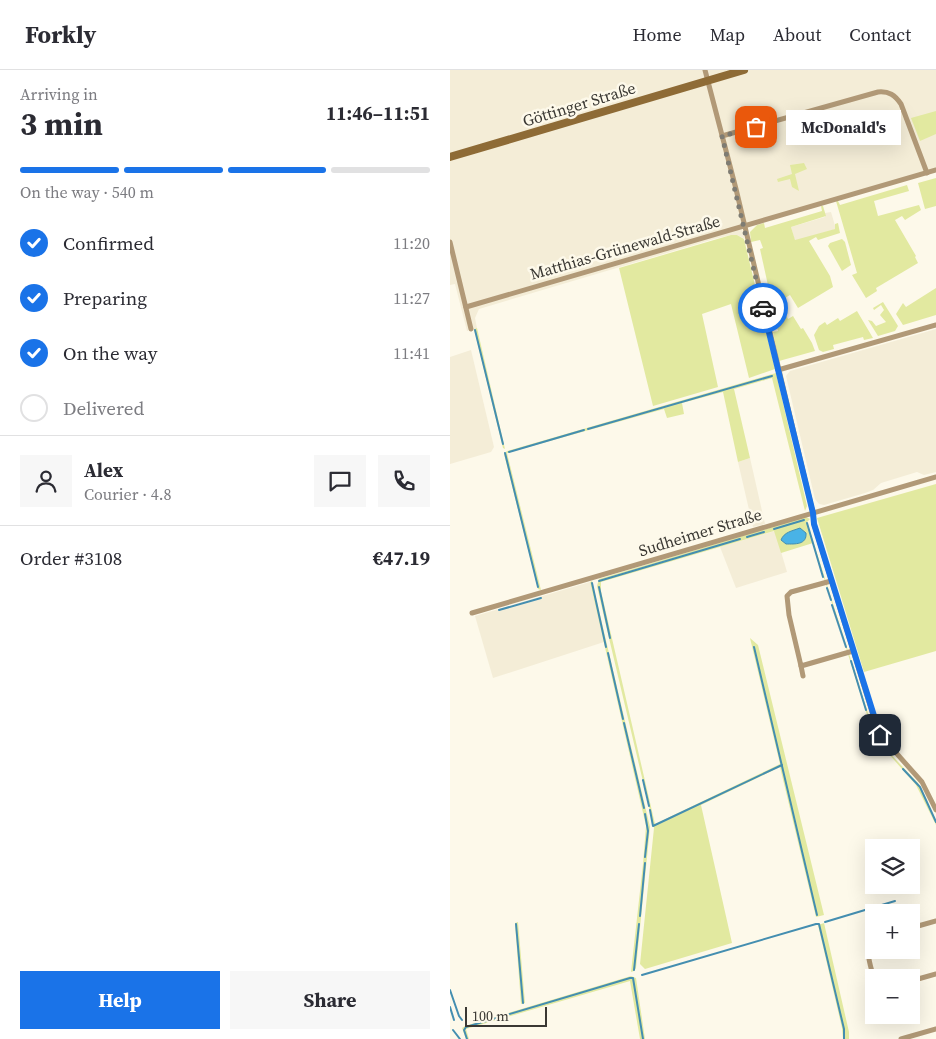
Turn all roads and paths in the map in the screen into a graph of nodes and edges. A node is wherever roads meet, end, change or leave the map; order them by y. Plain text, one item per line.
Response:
1 (705, 70) edge
2 (744, 70) edge
3 (708, 80) junction
4 (722, 136) junction
5 (450, 157) edge
6 (936, 170) edge
7 (926, 173) junction
8 (744, 225) junction
9 (450, 242) edge
10 (466, 307) junction
11 (936, 325) edge
12 (472, 329) dead end
13 (778, 370) junction
14 (936, 477) edge
15 (813, 513) junction
16 (831, 581) junction
17 (472, 613) dead end
18 (853, 651) junction
19 (801, 666) junction
20 (803, 676) dead end
21 (936, 810) edge
22 (936, 921) edge
23 (920, 925) edge
24 (936, 974) edge
25 (920, 978) edge
26 (936, 1029) edge
27 (901, 1039) edge

1 - 3 street
2 - 3 main road, Göttinger Straße
3 - 4 street
3 - 5 main road, Göttinger Straße
4 - 7 street
4 - 8 street
6 - 7 street, Matthias-Grünewald-Straße
7 - 8 street, Matthias-Grünewald-Straße
8 - 10 street, Matthias-Grünewald-Straße
8 - 13 street
9 - 10 street
10 - 12 street
11 - 13 street
13 - 15 street
14 - 15 street, Sudheimer Straße
15 - 16 street
15 - 17 street, Sudheimer Straße
16 - 18 street
16 - 19 street
18 - 19 street
18 - 21 street
19 - 20 street
22 - 23 street
24 - 25 street
26 - 27 street

